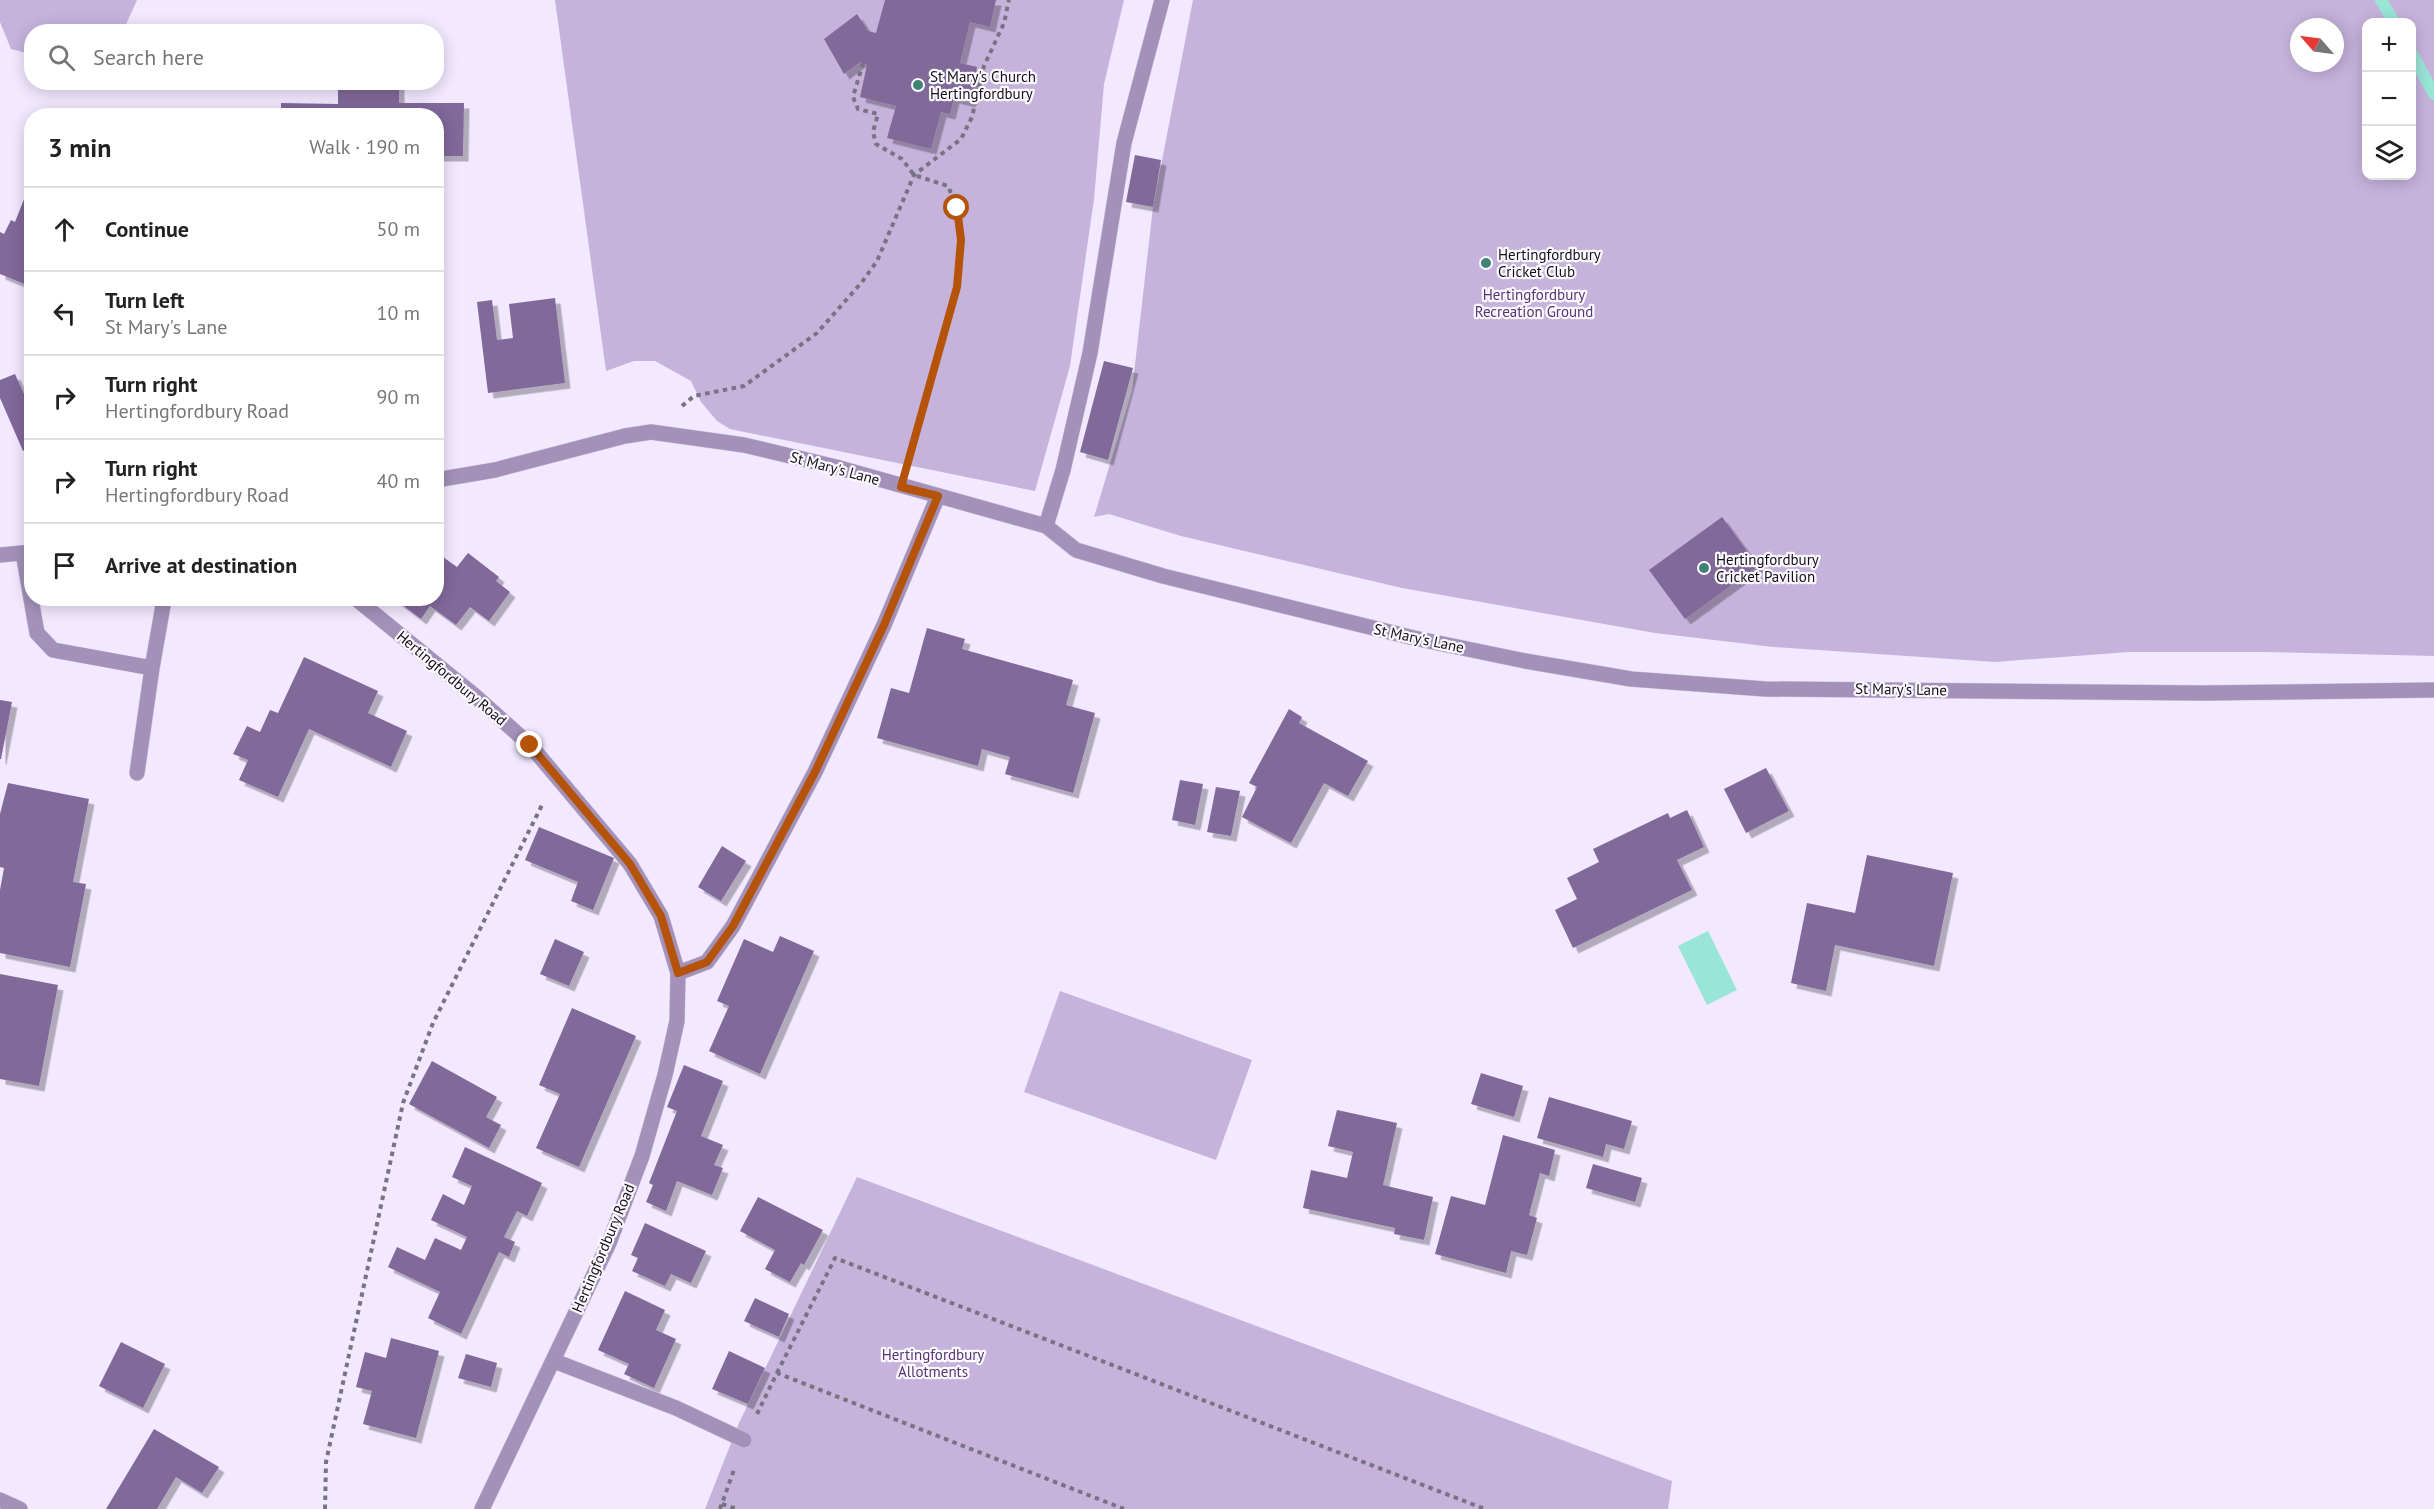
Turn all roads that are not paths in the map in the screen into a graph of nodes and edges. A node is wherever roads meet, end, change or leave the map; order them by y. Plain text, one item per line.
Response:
1 (1162, 0) edge
2 (444, 479) edge
3 (938, 496) junction
4 (1047, 526) junction
5 (24, 552) edge
6 (0, 555) edge
7 (34, 606) edge
8 (163, 606) edge
9 (365, 606) edge
10 (152, 668) junction
11 (2434, 690) edge
12 (137, 773) dead end
13 (678, 973) junction
14 (554, 1361) junction
15 (744, 1440) road end
16 (0, 1500) edge
17 (20, 1509) edge
18 (482, 1509) edge

1 - 4 street
2 - 3 street, St Mary's Lane
3 - 4 street, St Mary's Lane
3 - 13 street
4 - 11 street, St Mary's Lane
5 - 6 street
7 - 10 street
8 - 10 street
9 - 13 street, Hertingfordbury Road
10 - 12 street
13 - 14 street, Hertingfordbury Road
14 - 15 street
14 - 18 street, Hertingfordbury Road
16 - 17 street

